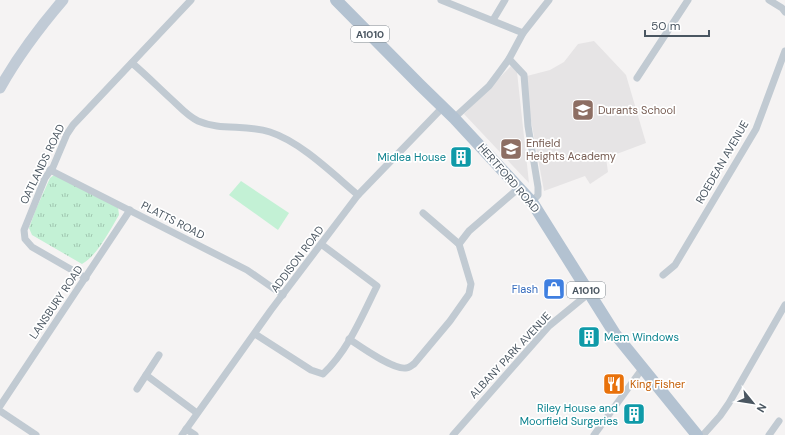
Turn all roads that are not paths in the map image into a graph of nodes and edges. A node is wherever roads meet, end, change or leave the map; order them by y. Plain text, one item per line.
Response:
1 (63, 0) edge
2 (192, 0) edge
3 (336, 0) edge
4 (441, 0) edge
5 (504, 0) edge
6 (549, 0) edge
7 (688, 0) edge
8 (770, 0) edge
9 (785, 12) edge
10 (493, 20) junction
11 (523, 33) junction
12 (785, 52) edge
13 (509, 59) junction
14 (132, 63) junction
15 (637, 78) dead end
16 (0, 88) edge
17 (443, 107) junction
18 (454, 118) junction
19 (50, 170) junction
20 (520, 188) junction
21 (358, 195) junction
22 (532, 202) junction
23 (130, 210) junction
24 (423, 214) dead end
25 (321, 244) junction
26 (459, 244) junction
27 (663, 275) dead end
28 (86, 278) junction
29 (588, 294) junction
30 (283, 295) junction
31 (785, 304) edge
32 (255, 334) junction
33 (349, 339) junction
34 (159, 355) dead end
35 (642, 369) junction
36 (146, 375) junction
37 (137, 389) dead end
38 (0, 406) edge
39 (0, 411) edge
40 (197, 412) junction
41 (778, 421) dead end
42 (184, 432) edge
43 (36, 435) edge
44 (195, 435) edge
45 (453, 435) edge
46 (594, 435) edge
47 (697, 435) edge
48 (703, 435) edge
49 (769, 435) edge

1 - 16 street
2 - 14 street, OATLANDS ROAD
3 - 17 main road, HERTFORD ROAD / A1010
4 - 10 street
5 - 10 street
6 - 11 street
7 - 15 street
8 - 9 street
10 - 11 street
11 - 13 street
12 - 27 street, ROEDEAN AVENUE
13 - 18 street
13 - 22 street
14 - 19 street, OATLANDS ROAD
14 - 21 street
17 - 18 main road, HERTFORD ROAD / A1010
17 - 21 street, ADDISON ROAD
18 - 20 main road, HERTFORD ROAD / A1010
19 - 23 street, PLATTS ROAD
19 - 28 street, OATLANDS ROAD
20 - 22 main road, HERTFORD ROAD / A1010
20 - 26 street
21 - 25 street, ADDISON ROAD
22 - 29 main road, HERTFORD ROAD / A1010
23 - 28 street, LANSBURY ROAD
23 - 30 street, PLATTS ROAD
24 - 26 street
25 - 30 street, ADDISON ROAD
25 - 33 street
26 - 33 street
28 - 38 street, LANSBURY ROAD
29 - 35 main road, HERTFORD ROAD / A1010
29 - 45 street, ALBANY PARK AVENUE
30 - 32 street, ADDISON ROAD
31 - 48 street
32 - 33 street
32 - 40 street, ADDISON ROAD
34 - 36 street
35 - 46 street
35 - 47 main road, HERTFORD ROAD / A1010
36 - 37 street
36 - 40 street
39 - 43 street
40 - 42 street, ADDISON ROAD
41 - 49 street
42 - 44 street

